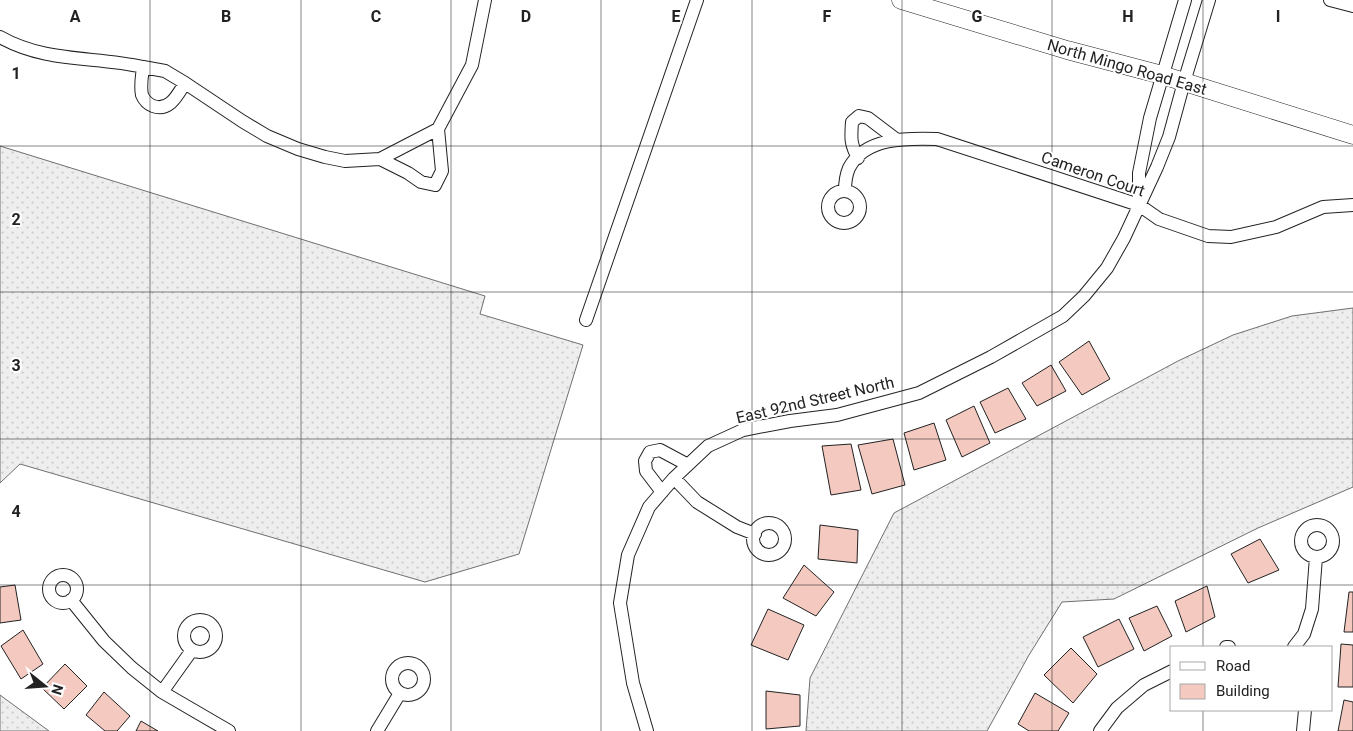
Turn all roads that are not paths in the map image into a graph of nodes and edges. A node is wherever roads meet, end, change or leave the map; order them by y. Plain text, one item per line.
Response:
1 (485, 0) edge
2 (698, 0) edge
3 (901, 0) edge
4 (1185, 0) edge
5 (1209, 0) edge
6 (1330, 0) edge
7 (1353, 6) edge
8 (0, 37) edge
9 (143, 67) junction
10 (1162, 75) junction
11 (1184, 82) junction
12 (185, 83) junction
13 (438, 129) junction
14 (1353, 135) edge
15 (897, 140) junction
16 (858, 158) junction
17 (380, 159) junction
18 (845, 191) dead end
19 (1139, 205) junction
20 (1353, 205) edge
21 (586, 320) dead end
22 (688, 465) junction
23 (674, 478) junction
24 (662, 492) junction
25 (755, 534) dead end
26 (1316, 556) dead end
27 (71, 600) dead end
28 (1295, 646) edge
29 (192, 650) dead end
30 (1170, 672) edge
31 (162, 692) junction
32 (400, 693) dead end
33 (1305, 711) edge
34 (228, 731) edge
35 (377, 731) edge
36 (647, 731) edge
37 (1100, 731) edge
38 (1304, 731) edge

1 - 13 street
2 - 21 street
3 - 10 street, North Mingo Road East
4 - 10 street
5 - 11 street, East 92nd Street North
6 - 7 street
8 - 9 street
9 - 12 street
9 - 12 street
10 - 11 street, North Mingo Road East
10 - 19 street
11 - 14 street, North Mingo Road East
11 - 19 street, East 92nd Street North
12 - 17 street
13 - 17 street
13 - 17 street
15 - 16 street, Cameron Court
15 - 16 street
15 - 19 street, Cameron Court
16 - 18 street
19 - 20 street, Cameron Court
19 - 22 street, East 92nd Street North
22 - 23 street, East 92nd Street North
22 - 24 street
23 - 24 street, East 92nd Street North
23 - 25 street
24 - 36 street, East 92nd Street North
26 - 28 street
27 - 31 street
29 - 31 street
30 - 37 street
31 - 34 street
32 - 35 street
33 - 38 street

